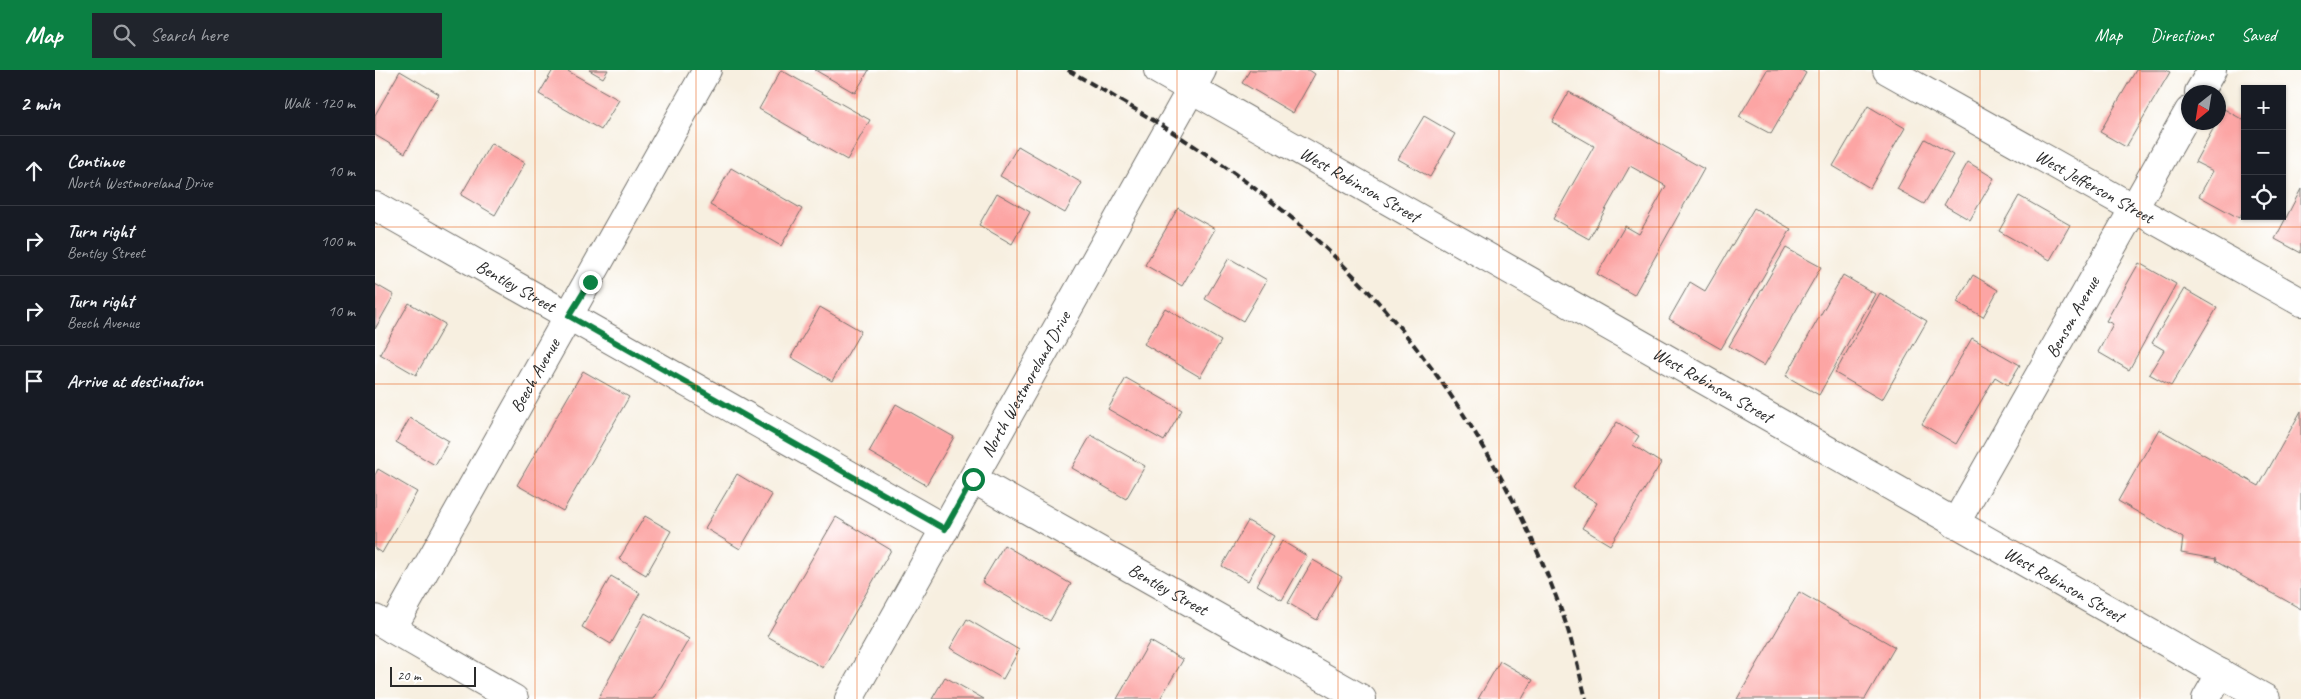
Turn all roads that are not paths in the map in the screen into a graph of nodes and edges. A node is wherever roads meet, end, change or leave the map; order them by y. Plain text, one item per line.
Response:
1 (707, 70) edge
2 (1158, 70) edge
3 (2212, 70) edge
4 (1897, 72) edge
5 (1197, 80) edge
6 (2203, 85) edge
7 (2181, 125) edge
8 (375, 206) edge
9 (2134, 208) junction
10 (2301, 302) edge
11 (569, 316) junction
12 (973, 479) junction
13 (1955, 524) junction
14 (945, 529) junction
15 (383, 624) edge
16 (2221, 673) junction
17 (515, 699) edge
18 (849, 699) edge
19 (1361, 699) edge
20 (2206, 699) edge
21 (2266, 699) edge

1 - 11 street, Beech Avenue
2 - 5 street, West Robinson Street
3 - 6 street
4 - 9 street, West Jefferson Street
5 - 12 street, North Westmoreland Drive
5 - 13 street, West Robinson Street
7 - 9 street, Benson Avenue
8 - 11 street, Bentley Street
9 - 10 street, West Jefferson Street
9 - 13 street, Benson Avenue
11 - 14 street, Bentley Street
11 - 15 street, Beech Avenue
12 - 14 street, North Westmoreland Drive
12 - 19 street, Bentley Street
13 - 16 street, West Robinson Street
14 - 18 street, North Westmoreland Drive
15 - 17 street
16 - 20 street
16 - 21 street, West Robinson Street

